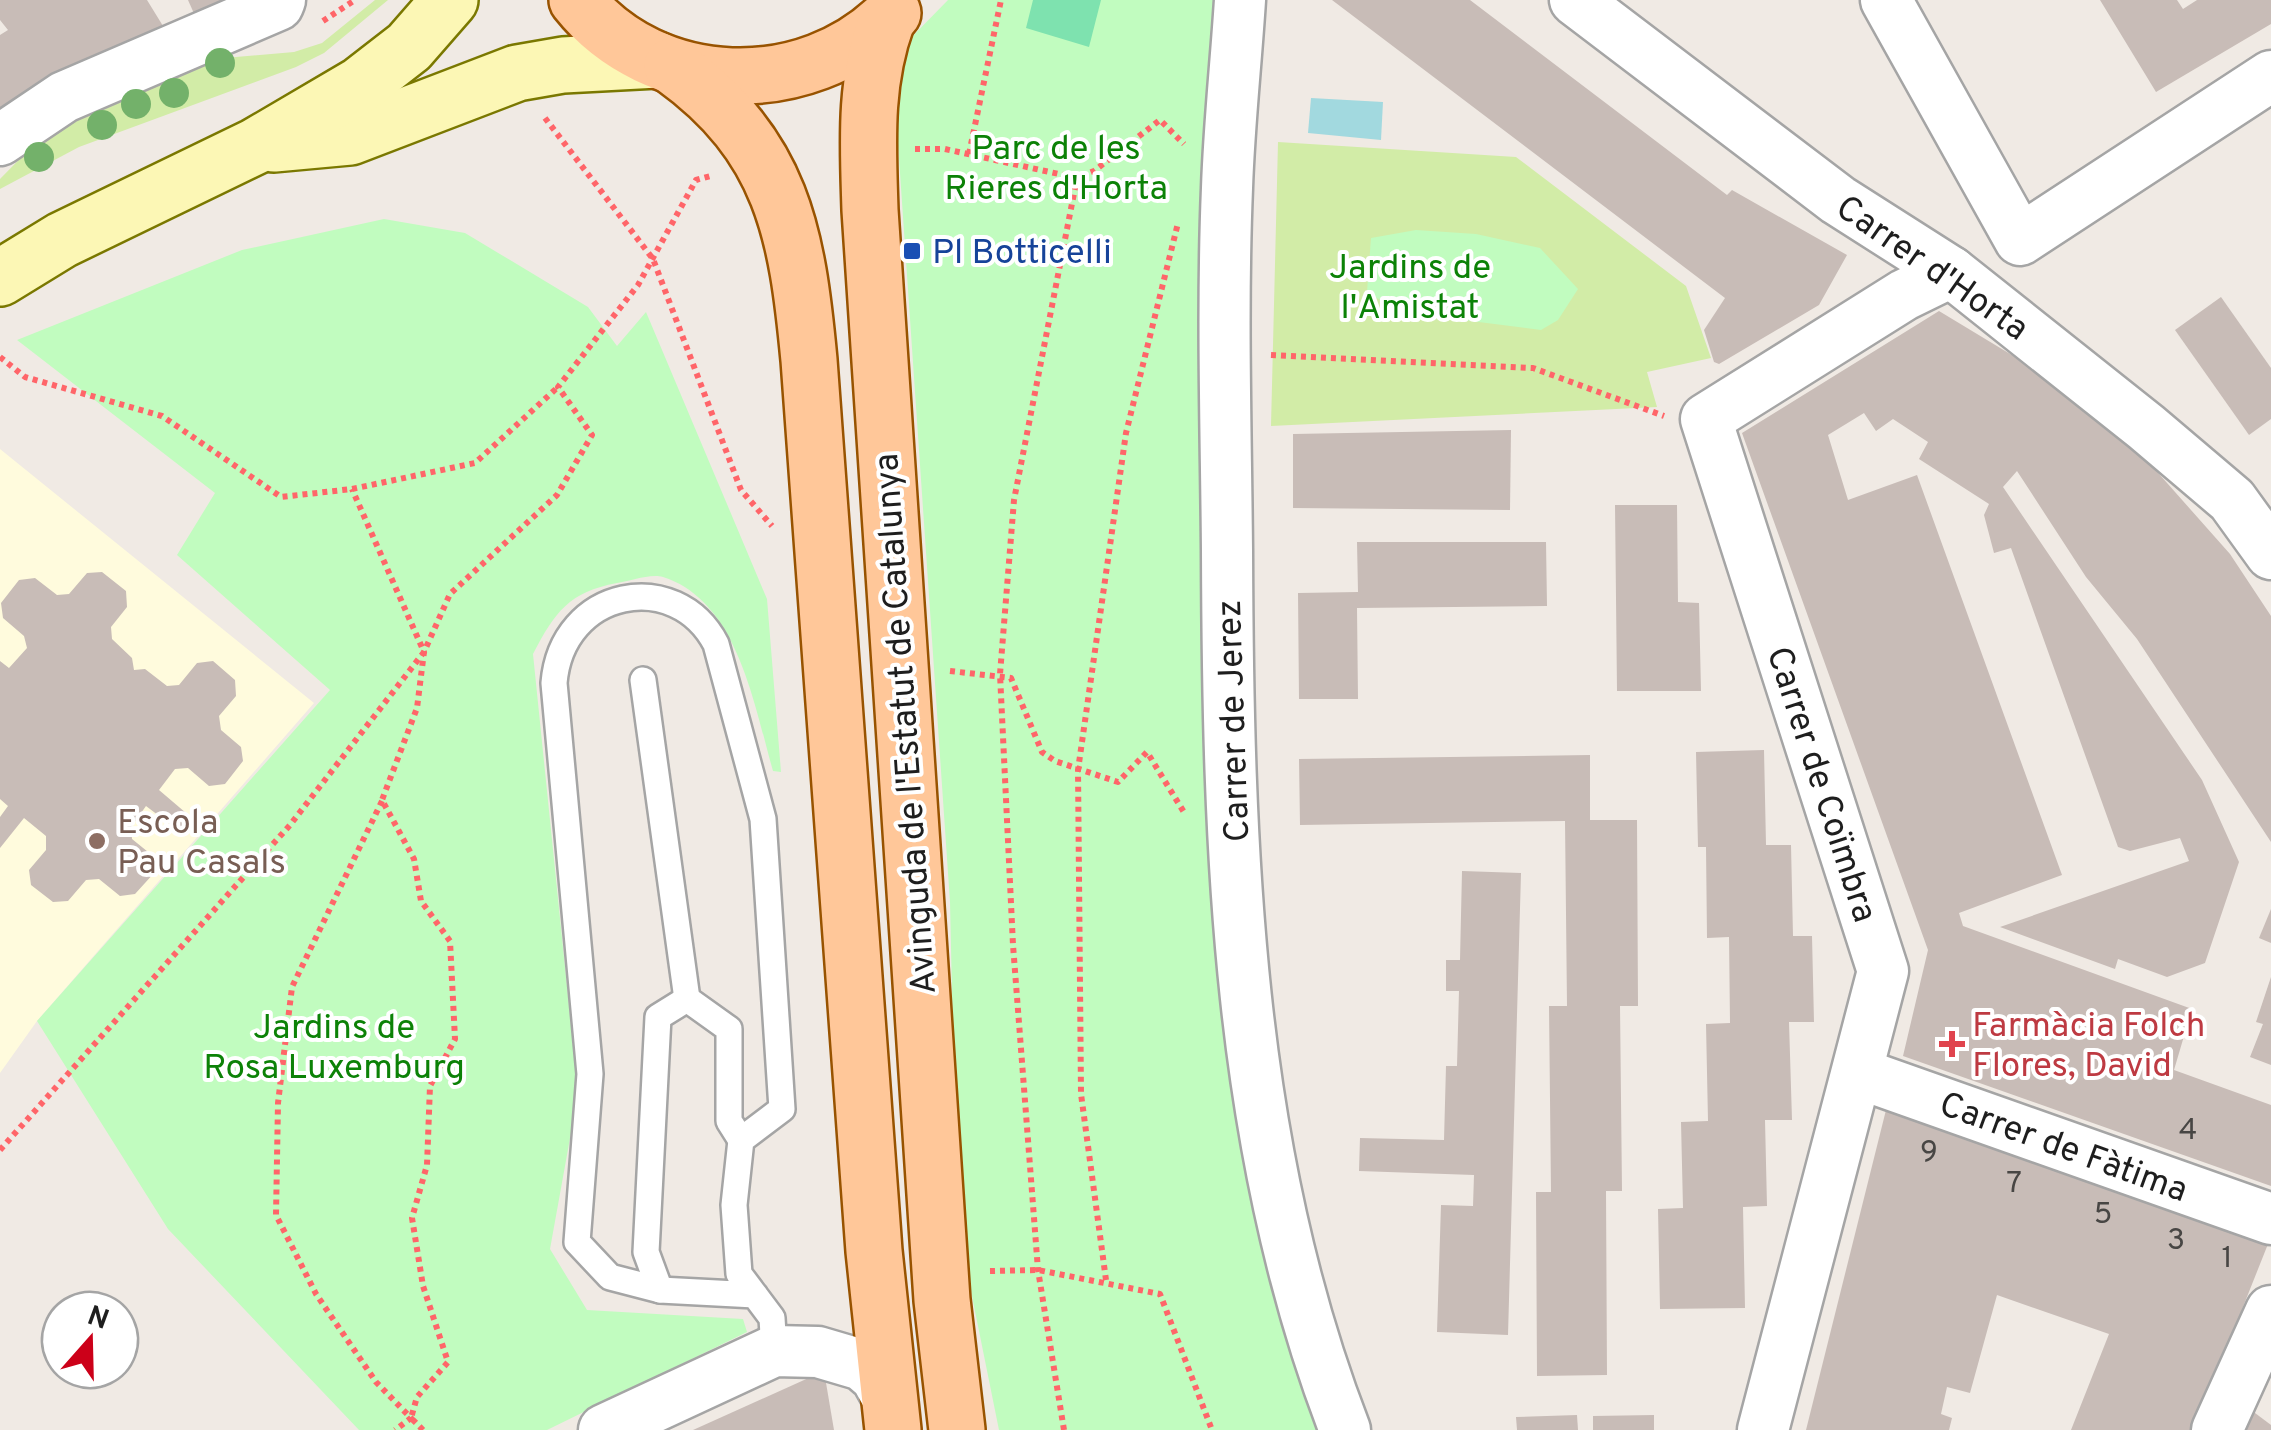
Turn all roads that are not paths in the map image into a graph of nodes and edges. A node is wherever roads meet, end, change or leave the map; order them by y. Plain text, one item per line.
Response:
1 (280, 0) edge
2 (450, 0) edge
3 (577, 0) edge
4 (1240, 0) edge
5 (1575, 0) edge
6 (1886, 0) edge
7 (896, 10) edge
8 (665, 63) junction
9 (2271, 76) edge
10 (0, 140) edge
11 (256, 146) junction
12 (1952, 272) junction
13 (0, 278) edge
14 (2271, 554) edge
15 (642, 680) dead end
16 (687, 999) junction
17 (1858, 1073) junction
18 (741, 1140) junction
19 (2271, 1220) edge
20 (660, 1290) junction
21 (756, 1295) junction
22 (2271, 1311) edge
23 (774, 1352) junction
24 (2257, 1387) edge
25 (889, 1412) edge
26 (604, 1430) edge
27 (956, 1430) edge
28 (1345, 1430) edge
29 (1764, 1430) edge
30 (2217, 1430) edge

1 - 10 street
2 - 11 street
3 - 8 main road
4 - 28 street, Carrer de Jerez
5 - 12 street, Carrer d'Horta
6 - 9 street
7 - 8 main road
7 - 27 main road, Avinguda de l'Estatut de Catalunya
8 - 11 street
8 - 25 main road, Avinguda de l'Estatut de Catalunya
11 - 13 street
12 - 14 street, Carrer d'Horta
12 - 17 street, Carrer de Coïmbra
15 - 16 lane
16 - 18 lane
16 - 20 lane
17 - 19 street, Carrer de Fàtima
17 - 29 street, Carrer de Coïmbra
18 - 20 lane
18 - 21 lane
20 - 21 lane
21 - 23 lane
22 - 24 street
23 - 25 street
23 - 26 street
24 - 30 street

